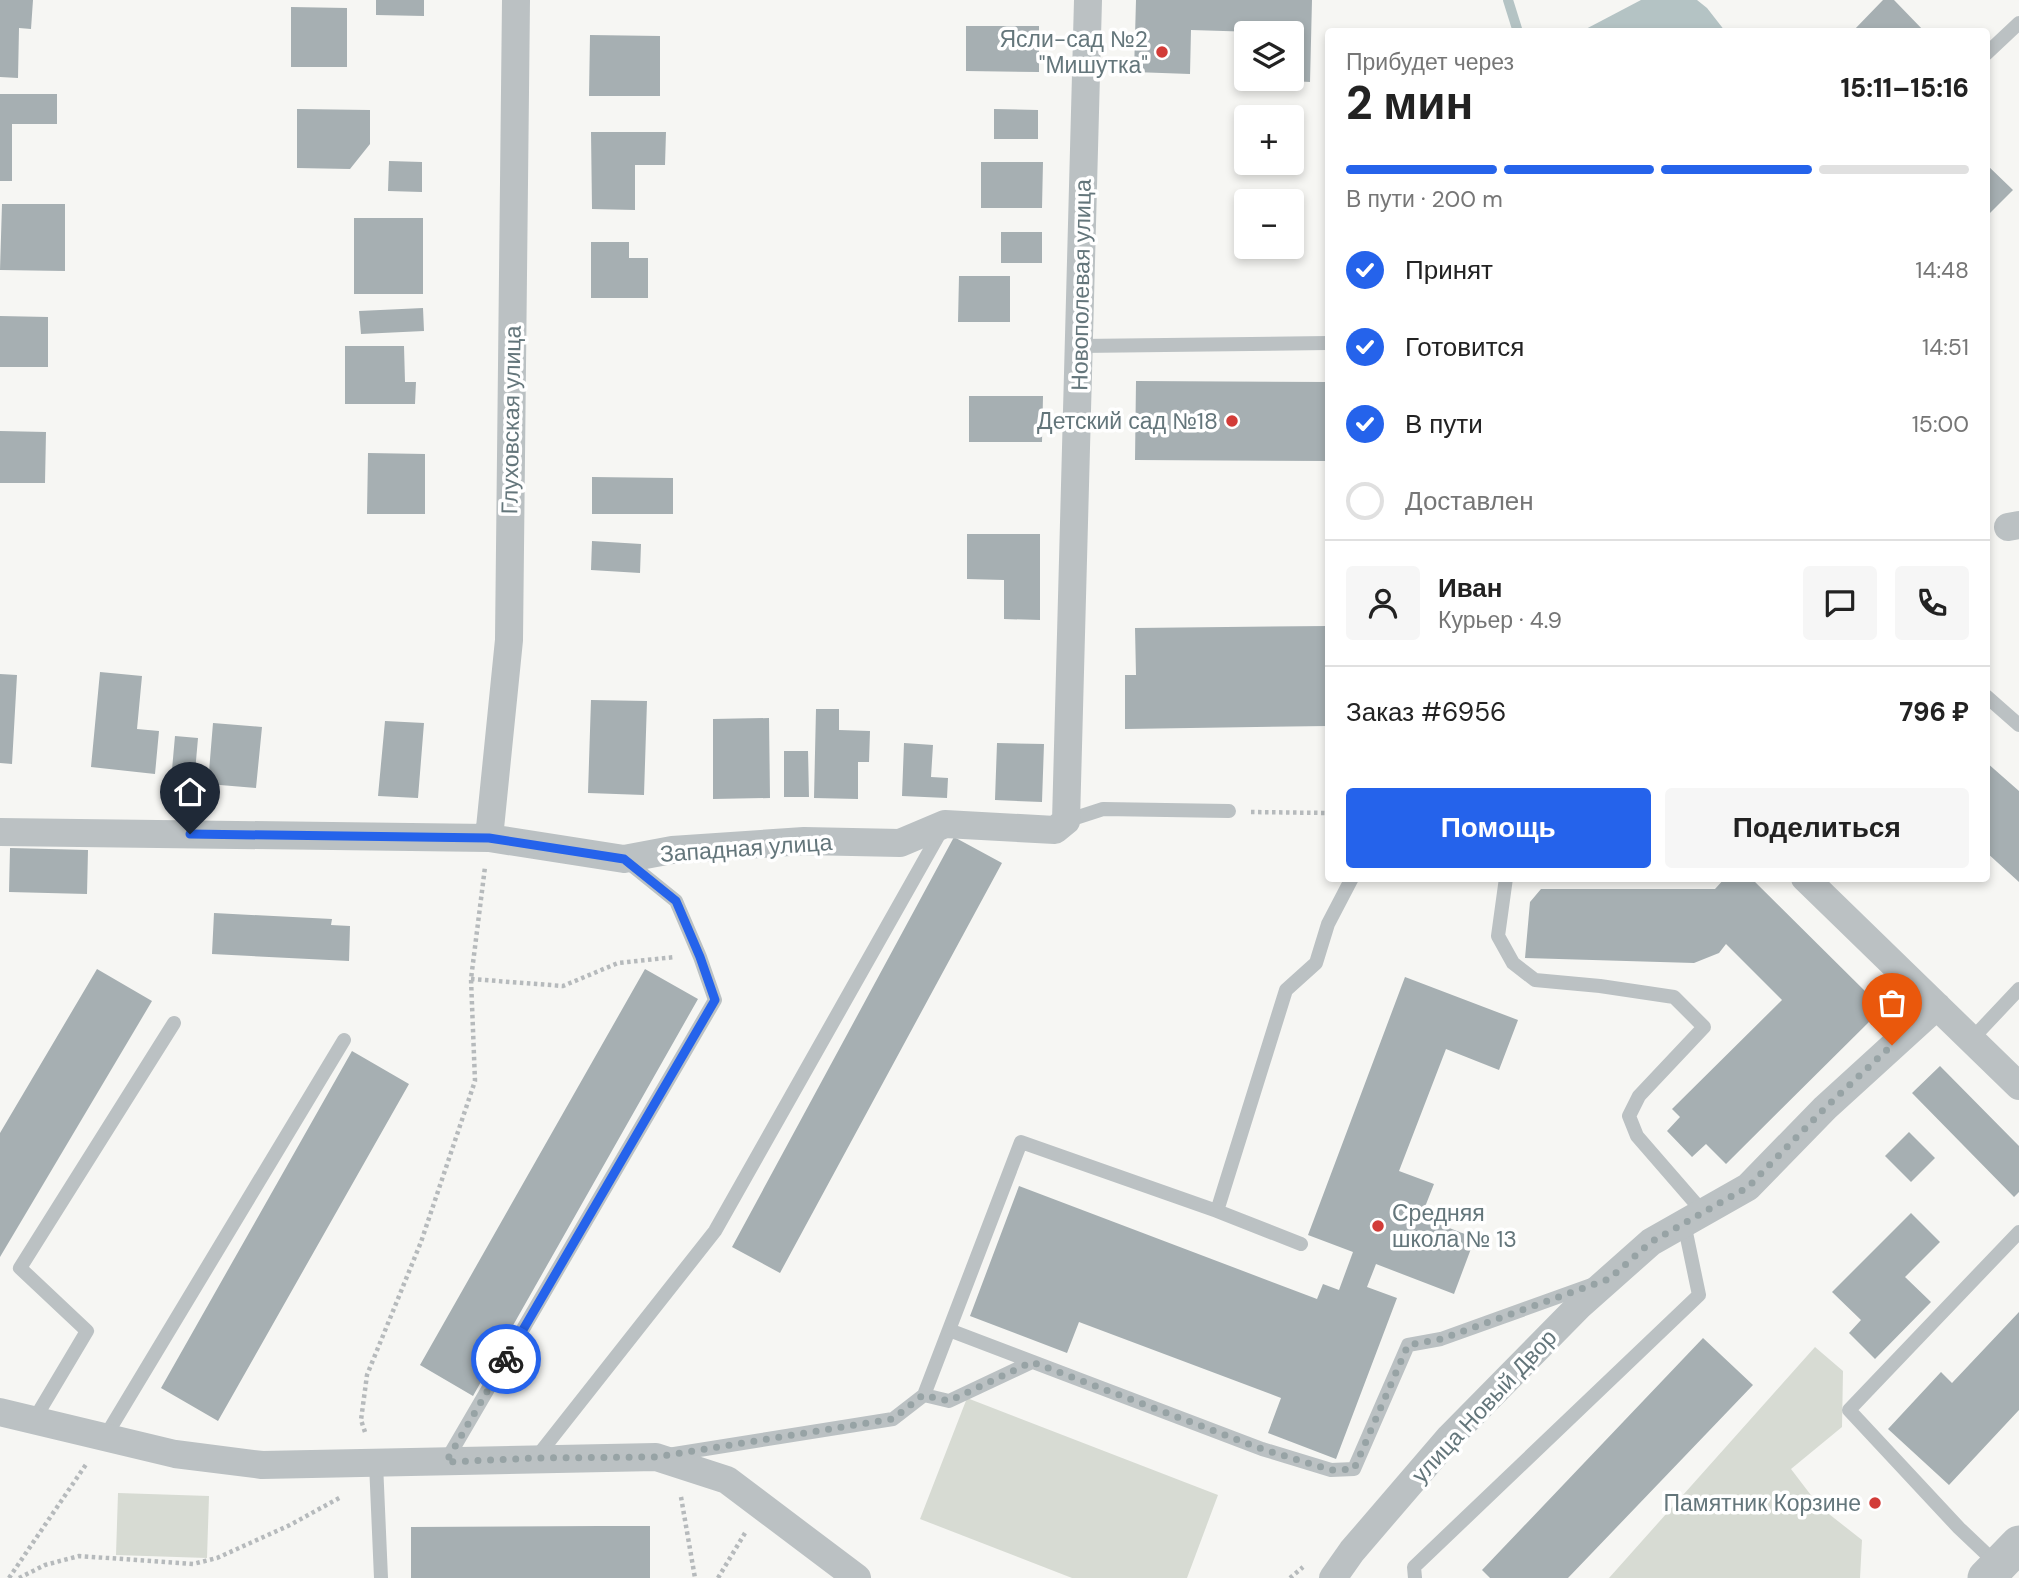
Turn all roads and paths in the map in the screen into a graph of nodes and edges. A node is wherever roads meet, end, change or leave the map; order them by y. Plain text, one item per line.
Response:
1 (516, 0) edge
2 (1088, 0) edge
3 (2019, 23) edge
4 (1990, 50) edge
5 (1325, 343) edge
6 (1080, 346) junction
7 (1990, 699) edge
8 (2019, 724) edge
9 (1229, 811) joint
10 (1325, 813) edge
11 (1066, 821) junction
12 (945, 824) junction
13 (0, 832) edge
14 (489, 838) junction
15 (624, 859) junction
16 (1350, 882) edge
17 (1505, 882) edge
18 (1809, 882) edge
19 (700, 957) junction
20 (471, 979) junction
21 (2019, 989) edge
22 (1937, 1006) junction
23 (174, 1023) dead end
24 (344, 1040) dead end
25 (1971, 1040) junction
26 (2019, 1086) edge
27 (1217, 1211) junction
28 (1694, 1218) junction
29 (2019, 1232) edge
30 (1301, 1244) dead end
31 (1609, 1279) junction
32 (949, 1330) junction
33 (1032, 1362) junction
34 (923, 1395) junction
35 (0, 1412) edge
36 (34, 1420) junction
37 (105, 1437) junction
38 (656, 1457) junction
39 (536, 1458) junction
40 (446, 1462) junction
41 (376, 1463) junction
42 (679, 1489) dead end
43 (377, 1494) junction
44 (751, 1523) dead end
45 (2001, 1562) edge
46 (9, 1578) edge
47 (19, 1578) edge
48 (381, 1578) edge
49 (695, 1578) edge
50 (718, 1578) edge
51 (856, 1578) edge
52 (1333, 1578) edge
53 (1415, 1578) edge

1 - 14 street, Глуховская улица
2 - 6 street, Новополевая улица
3 - 4 lane
5 - 6 lane
6 - 11 street, Новополевая улица
7 - 8 lane
9 - 10 path
9 - 11 lane
11 - 12 street, Западная улица
12 - 15 street, Западная улица
12 - 39 lane
13 - 14 street, Западная улица
14 - 15 street, Западная улица
14 - 20 path
15 - 19 lane
16 - 27 lane
17 - 28 lane
18 - 22 street
19 - 20 path
19 - 40 lane
20 - 41 path
21 - 25 lane
22 - 25 street
22 - 28 street, улица Новый Двор
23 - 36 lane
24 - 37 lane
25 - 26 street
27 - 30 lane
27 - 32 lane
28 - 31 street, улица Новый Двор
28 - 53 lane
29 - 45 lane
31 - 33 lane
31 - 52 street, улица Новый Двор
32 - 33 lane
32 - 34 lane
33 - 34 lane
34 - 38 lane
35 - 36 street
36 - 37 street
37 - 41 street
37 - 46 path
38 - 39 street
38 - 51 street
39 - 40 street
40 - 41 street
41 - 43 lane
42 - 49 path
43 - 47 path
43 - 48 lane
44 - 50 path

